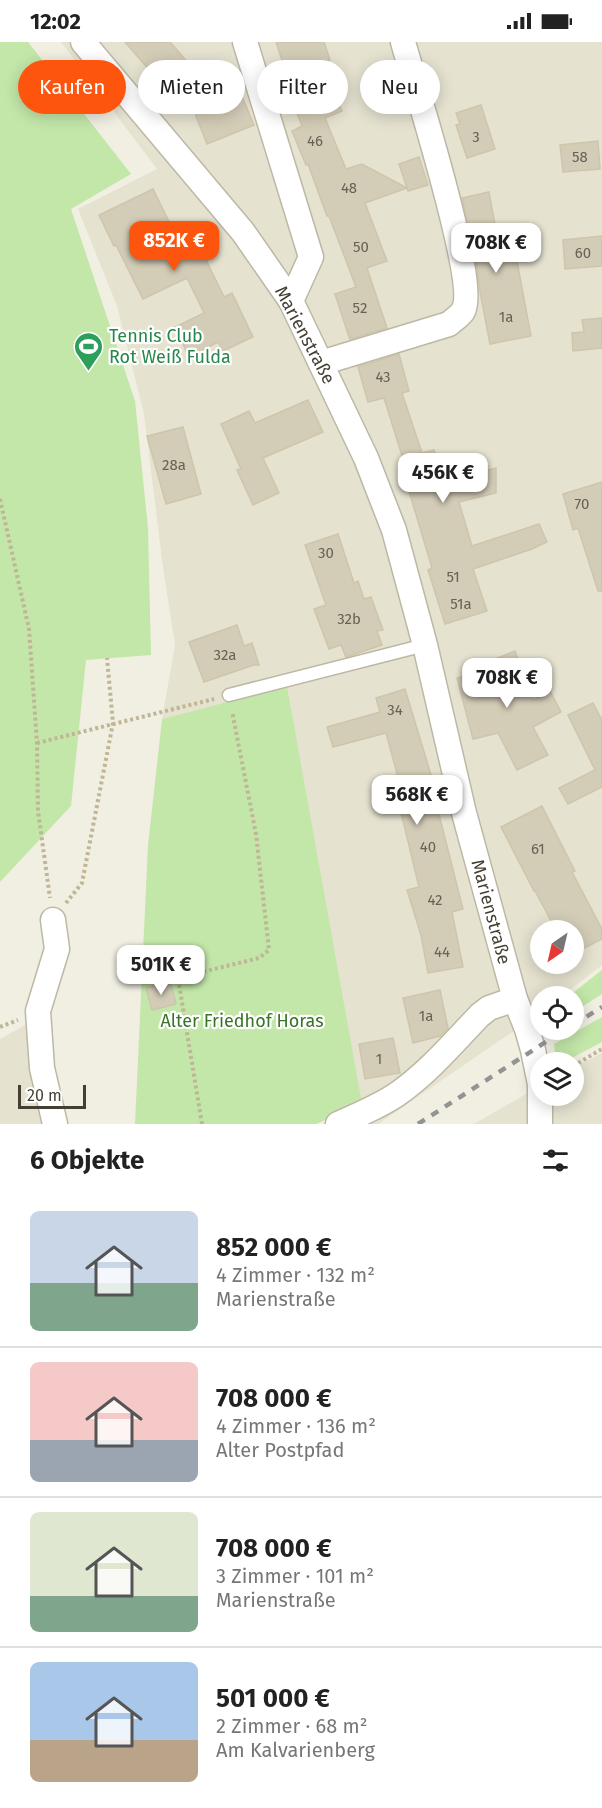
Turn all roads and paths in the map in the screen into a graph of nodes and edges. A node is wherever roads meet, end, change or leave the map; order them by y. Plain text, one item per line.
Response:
1 (84, 42) edge
2 (245, 42) edge
3 (403, 42) edge
4 (291, 301) junction
5 (321, 363) junction
6 (0, 499) edge
7 (424, 645) junction
8 (107, 658) dead end
9 (229, 695) junction
10 (113, 723) junction
11 (37, 743) junction
12 (52, 920) junction
13 (515, 999) junction
14 (602, 1049) edge
15 (584, 1060) edge
16 (55, 1124) edge
17 (202, 1124) edge
18 (338, 1124) edge
19 (547, 1124) edge

1 - 4 street, Marienstraße
2 - 4 street
3 - 5 street
4 - 5 street, Marienstraße
5 - 7 street, Marienstraße
6 - 11 path
7 - 9 lane
7 - 13 street, Marienstraße
8 - 10 path
9 - 10 path
9 - 17 path
10 - 11 path
10 - 12 path
11 - 12 path
12 - 16 street
13 - 18 street
13 - 19 street, Marienstraße
14 - 15 path

